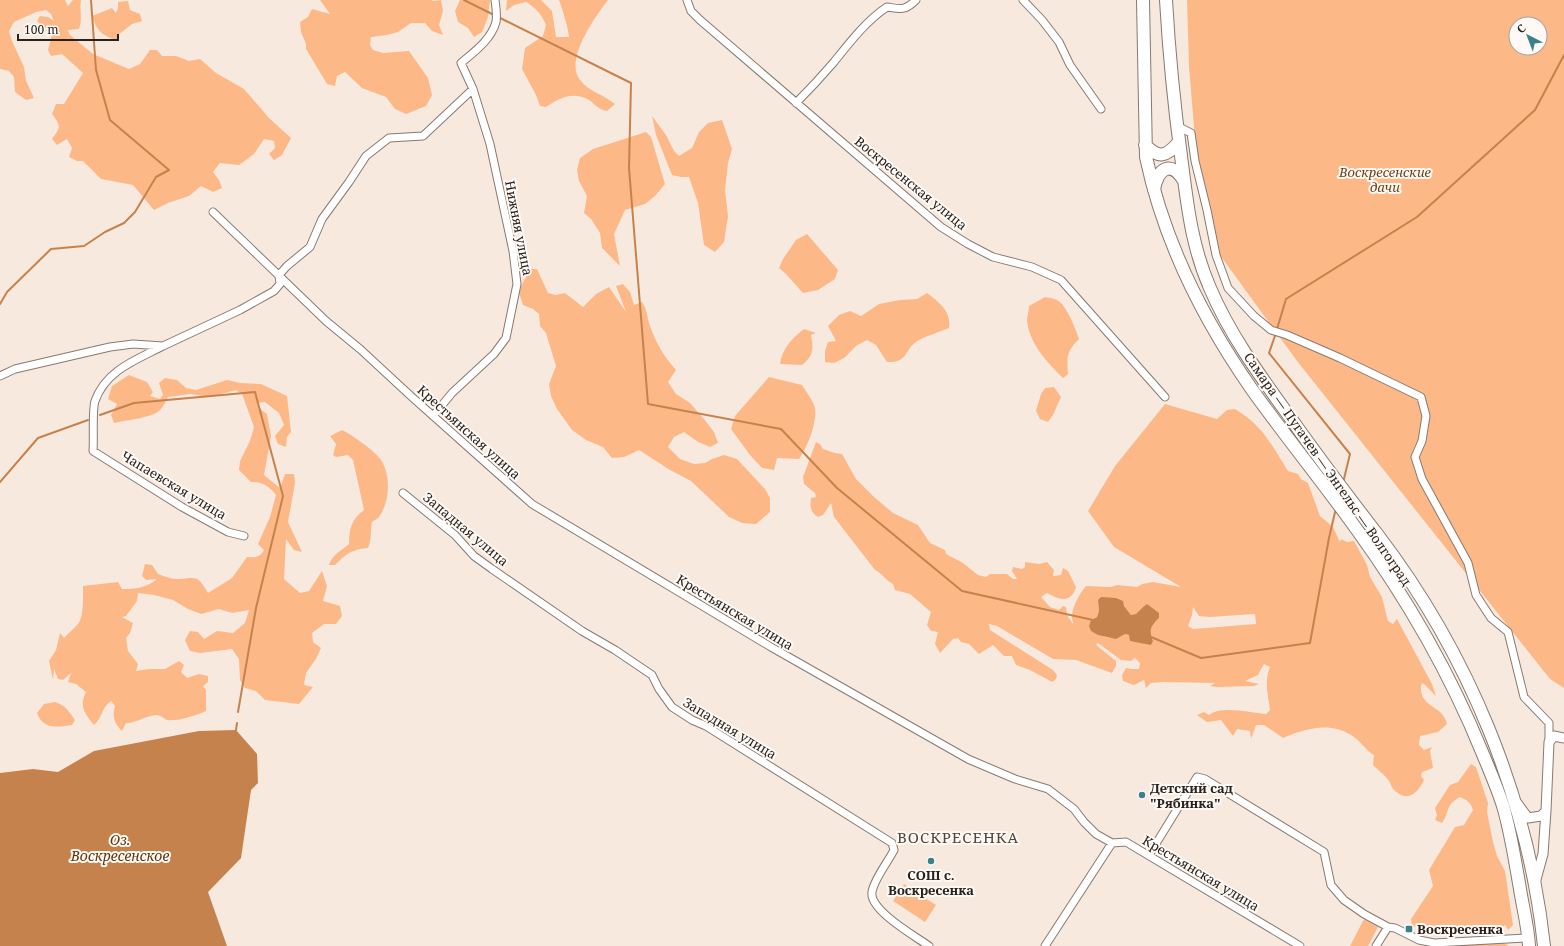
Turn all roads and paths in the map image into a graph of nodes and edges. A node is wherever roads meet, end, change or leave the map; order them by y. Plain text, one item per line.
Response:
1 (495, 0) edge
2 (687, 0) edge
3 (916, 0) edge
4 (1023, 0) edge
5 (1143, 0) edge
6 (1166, 0) edge
7 (473, 89) junction
8 (796, 103) junction
9 (1101, 109) dead end
10 (1177, 126) junction
11 (1179, 142) junction
12 (1145, 145) junction
13 (1184, 181) junction
14 (1154, 190) junction
15 (213, 212) dead end
16 (279, 275) junction
17 (163, 346) junction
18 (0, 376) edge
19 (1165, 397) dead end
20 (434, 416) junction
21 (403, 493) dead end
22 (244, 536) dead end
23 (1564, 738) edge
24 (1549, 742) junction
25 (1515, 799) junction
26 (1546, 811) junction
27 (1112, 843) junction
28 (1149, 855) junction
29 (1534, 885) junction
30 (1388, 927) junction
31 (1529, 942) edge
32 (929, 946) edge
33 (1045, 946) edge
34 (1300, 946) edge
35 (1376, 946) edge
36 (1544, 946) edge

1 - 7 street, Нижняя улица
2 - 8 street, Воскресенская улица
3 - 8 street
4 - 9 street
5 - 12 main road, Самара — Пугачев — Энгельс — Волгоград
6 - 10 main road, Самара — Пугачев — Энгельс — Волгоград
7 - 16 street
7 - 20 street, Нижняя улица
8 - 19 street, Воскресенская улица
10 - 11 main road, Самара — Пугачев — Энгельс — Волгоград
10 - 24 street
11 - 12 main road
11 - 13 main road, Самара — Пугачев — Энгельс — Волгоград
12 - 14 main road, Самара — Пугачев — Энгельс — Волгоград
13 - 14 main road
13 - 25 main road, Самара — Пугачев — Энгельс — Волгоград
14 - 31 main road, Самара — Пугачев — Энгельс — Волгоград
15 - 16 street, Крестьянская улица
16 - 17 street
16 - 20 street, Крестьянская улица
17 - 18 street
17 - 22 street, Чапаевская улица
20 - 27 street, Крестьянская улица
21 - 32 street, Западная улица
23 - 24 street
24 - 26 street
25 - 26 street
25 - 29 main road, Самара — Пугачев — Энгельс — Волгоград
26 - 29 street
27 - 28 street, Крестьянская улица
27 - 33 street
28 - 30 street
28 - 34 street, Крестьянская улица
29 - 36 main road, Самара — Пугачев — Энгельс — Волгоград
30 - 31 street
30 - 35 street

